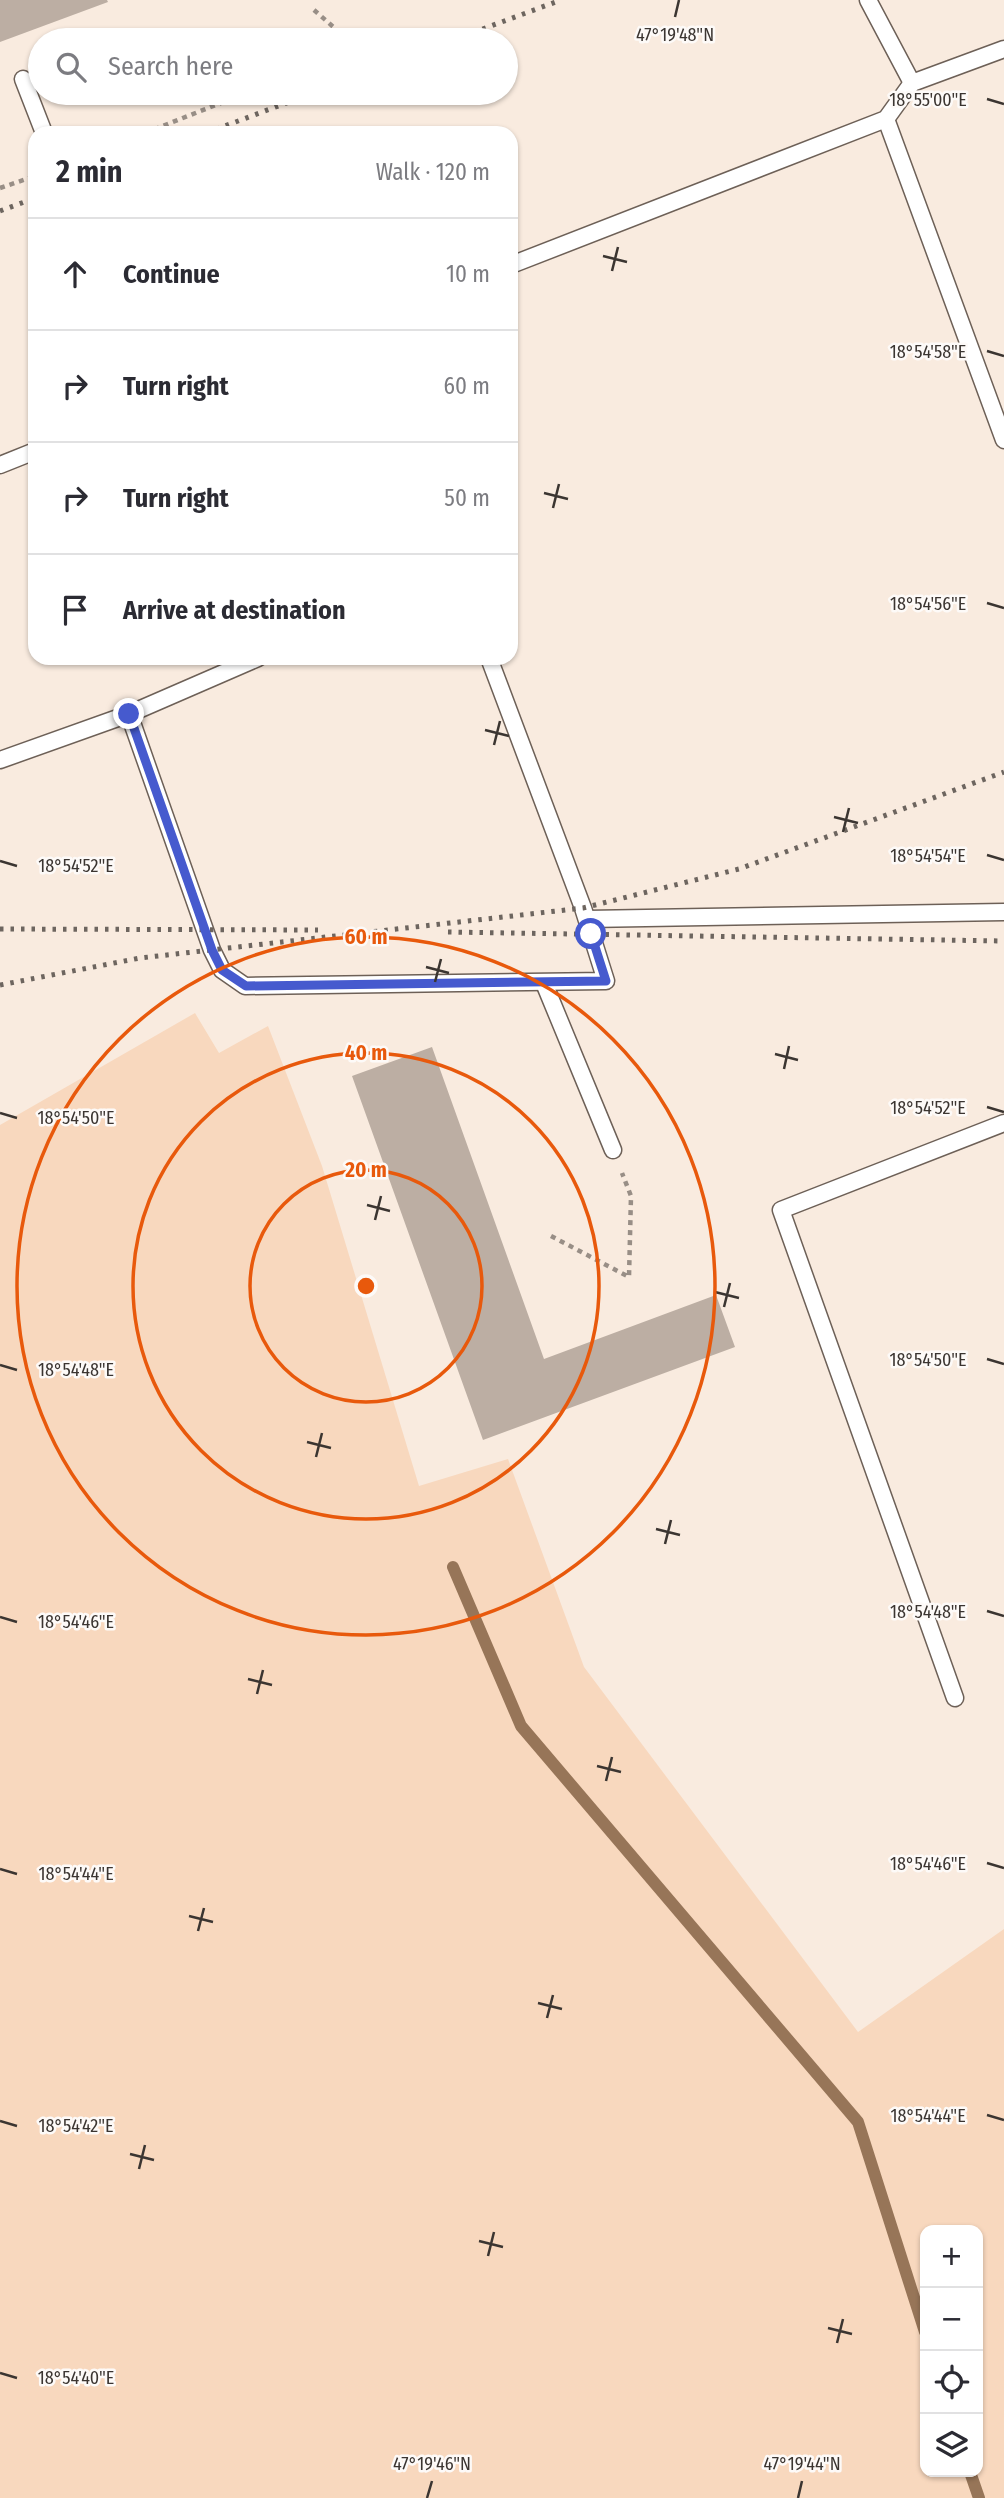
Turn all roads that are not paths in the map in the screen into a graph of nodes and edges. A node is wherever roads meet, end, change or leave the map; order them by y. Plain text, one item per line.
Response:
1 (868, 0) edge
2 (1004, 49) edge
3 (23, 79) dead end
4 (912, 83) junction
5 (28, 92) edge
6 (33, 105) edge
7 (886, 119) junction
8 (41, 126) edge
9 (518, 262) edge
10 (1004, 440) edge
11 (28, 454) edge
12 (0, 465) edge
13 (242, 665) edge
14 (492, 665) edge
15 (129, 714) junction
16 (0, 760) edge
17 (1004, 912) edge
18 (587, 919) junction
19 (544, 984) junction
20 (1004, 1123) edge
21 (613, 1150) road end
22 (955, 1698) dead end

1 - 4 lane
2 - 4 lane
3 - 5 lane
4 - 7 lane
6 - 8 lane
7 - 9 lane
7 - 10 lane
11 - 12 lane
13 - 15 lane
14 - 18 lane
15 - 16 lane
15 - 19 lane
17 - 18 lane
18 - 19 lane
19 - 21 lane
20 - 22 lane

